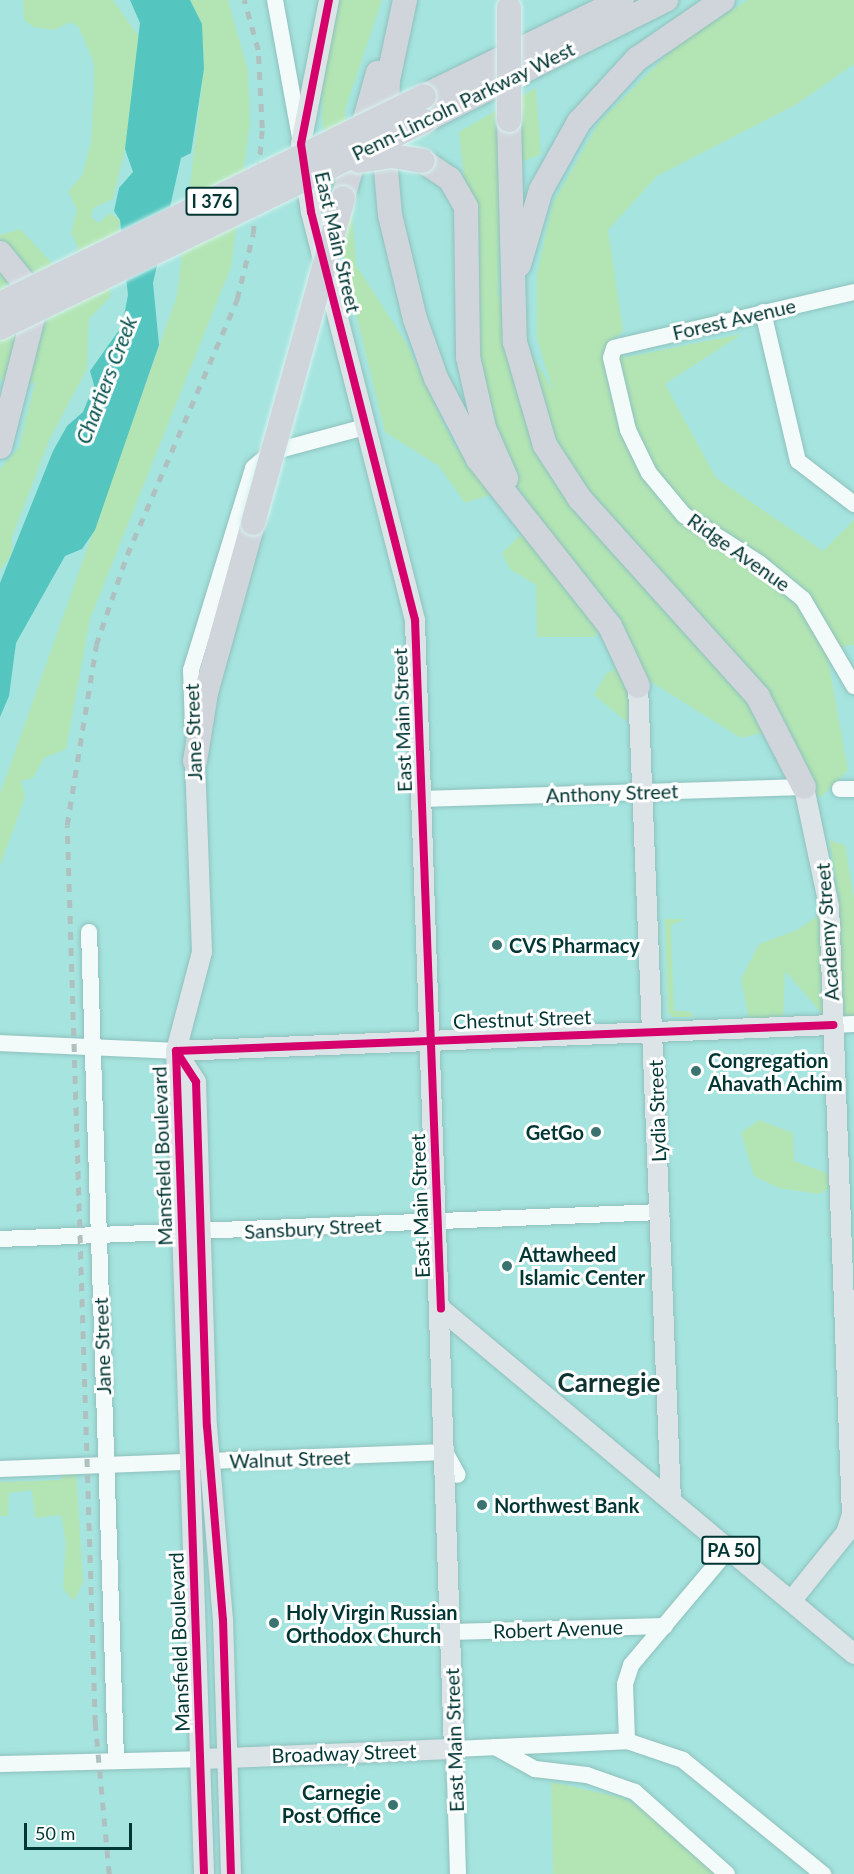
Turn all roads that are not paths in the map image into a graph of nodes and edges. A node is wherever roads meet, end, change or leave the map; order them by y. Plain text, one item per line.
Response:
1 (275, 0) edge
2 (329, 0) edge
3 (404, 0) edge
4 (605, 0) edge
5 (622, 0) edge
6 (666, 0) edge
7 (723, 0) edge
8 (509, 4) edge
9 (550, 33) junction
10 (301, 144) junction
11 (336, 165) junction
12 (0, 253) edge
13 (854, 292) edge
14 (513, 294) junction
15 (0, 304) edge
16 (763, 312) junction
17 (0, 328) edge
18 (614, 348) joint
19 (5, 416) edge
20 (365, 427) junction
21 (0, 447) edge
22 (854, 504) edge
23 (536, 534) junction
24 (638, 686) joint
25 (854, 686) edge
26 (195, 761) junction
27 (804, 787) junction
28 (646, 792) junction
29 (421, 799) junction
30 (89, 932) dead end
31 (854, 1024) edge
32 (833, 1025) junction
33 (655, 1031) junction
34 (431, 1038) junction
35 (0, 1043) edge
36 (93, 1051) junction
37 (176, 1051) junction
38 (661, 1212) junction
39 (436, 1221) junction
40 (201, 1234) junction
41 (98, 1235) junction
42 (181, 1235) junction
43 (0, 1239) edge
44 (441, 1309) junction
45 (445, 1452) junction
46 (210, 1462) junction
47 (189, 1463) junction
48 (106, 1465) junction
49 (0, 1469) edge
50 (458, 1475) dead end
51 (671, 1500) junction
52 (852, 1524) edge
53 (729, 1548) junction
54 (792, 1600) junction
55 (665, 1626) junction
56 (450, 1632) junction
57 (854, 1654) edge
58 (627, 1740) junction
59 (495, 1747) junction
60 (454, 1749) junction
61 (227, 1757) junction
62 (200, 1759) junction
63 (116, 1761) junction
64 (0, 1764) edge
65 (204, 1874) edge
66 (231, 1874) edge
67 (458, 1874) edge
68 (728, 1874) edge
69 (823, 1874) edge

1 - 10 street
2 - 10 main road, East Main Street
3 - 23 highway
3 - 26 highway, bridge
4 - 9 highway
5 - 9 highway, Penn-Lincoln Parkway West / I 376
6 - 11 highway, Penn-Lincoln Parkway West / I 376, bridge
7 - 14 highway
8 - 14 highway, bridge
9 - 15 highway, Penn-Lincoln Parkway West / I 376, bridge
10 - 20 main road, East Main Street
11 - 17 highway, Penn-Lincoln Parkway West / I 376, bridge
11 - 23 highway, bridge
12 - 19 highway, bridge
13 - 16 street, Forest Avenue
14 - 27 highway
16 - 18 street, Forest Avenue
16 - 22 street
18 - 25 street, Ridge Avenue
19 - 21 highway
20 - 26 street, Jane Street
20 - 29 main road, East Main Street
23 - 24 highway
24 - 28 main road, Lydia Street
26 - 37 main road, Jane Street
27 - 28 street, Anthony Street
27 - 32 main road, Academy Street
28 - 29 street, Anthony Street
28 - 33 main road, Lydia Street
29 - 34 main road, East Main Street
30 - 36 street, Jane Street
31 - 32 street, Chestnut Street
32 - 33 main road, Chestnut Street
32 - 52 main road, Academy Street
33 - 34 main road, Chestnut Street
33 - 38 main road, Lydia Street
34 - 37 main road, Chestnut Street
34 - 39 main road, East Main Street
35 - 36 street, Chestnut Street
36 - 37 street, Chestnut Street
36 - 41 street, Jane Street
37 - 40 main road, Mansfield Boulevard
37 - 42 main road, Mansfield Boulevard
38 - 39 street, Sansbury Street
38 - 51 main road, Lydia Street
39 - 40 street, Sansbury Street
39 - 44 main road, East Main Street
40 - 42 street, Sansbury Street
40 - 46 main road, Mansfield Boulevard
41 - 42 street, Sansbury Street
41 - 43 street, Sansbury Street
41 - 48 street, Jane Street
42 - 47 main road, Mansfield Boulevard
44 - 45 main road, East Main Street
44 - 51 main road, PA 50
45 - 46 street, Walnut Street
45 - 50 street
45 - 56 main road, East Main Street
46 - 47 street, Walnut Street
46 - 61 main road, Mansfield Boulevard
47 - 48 street, Walnut Street
47 - 62 main road, Mansfield Boulevard
48 - 49 street, Walnut Street
48 - 63 street, Jane Street
51 - 53 main road, PA 50
52 - 54 main road, Academy Street
53 - 54 main road, PA 50
53 - 55 street
54 - 57 main road, PA 50
55 - 56 street, Robert Avenue
55 - 58 street
56 - 60 main road, East Main Street
58 - 59 street, Broadway Street
58 - 69 street, Broadway Street
59 - 60 street, Broadway Street
59 - 68 street
60 - 61 main road, Broadway Street
60 - 67 street, East Main Street
61 - 62 main road, Broadway Street
61 - 66 main road, Mansfield Boulevard
62 - 63 street, Broadway Street
62 - 65 main road, Mansfield Boulevard
63 - 64 street, Broadway Street

